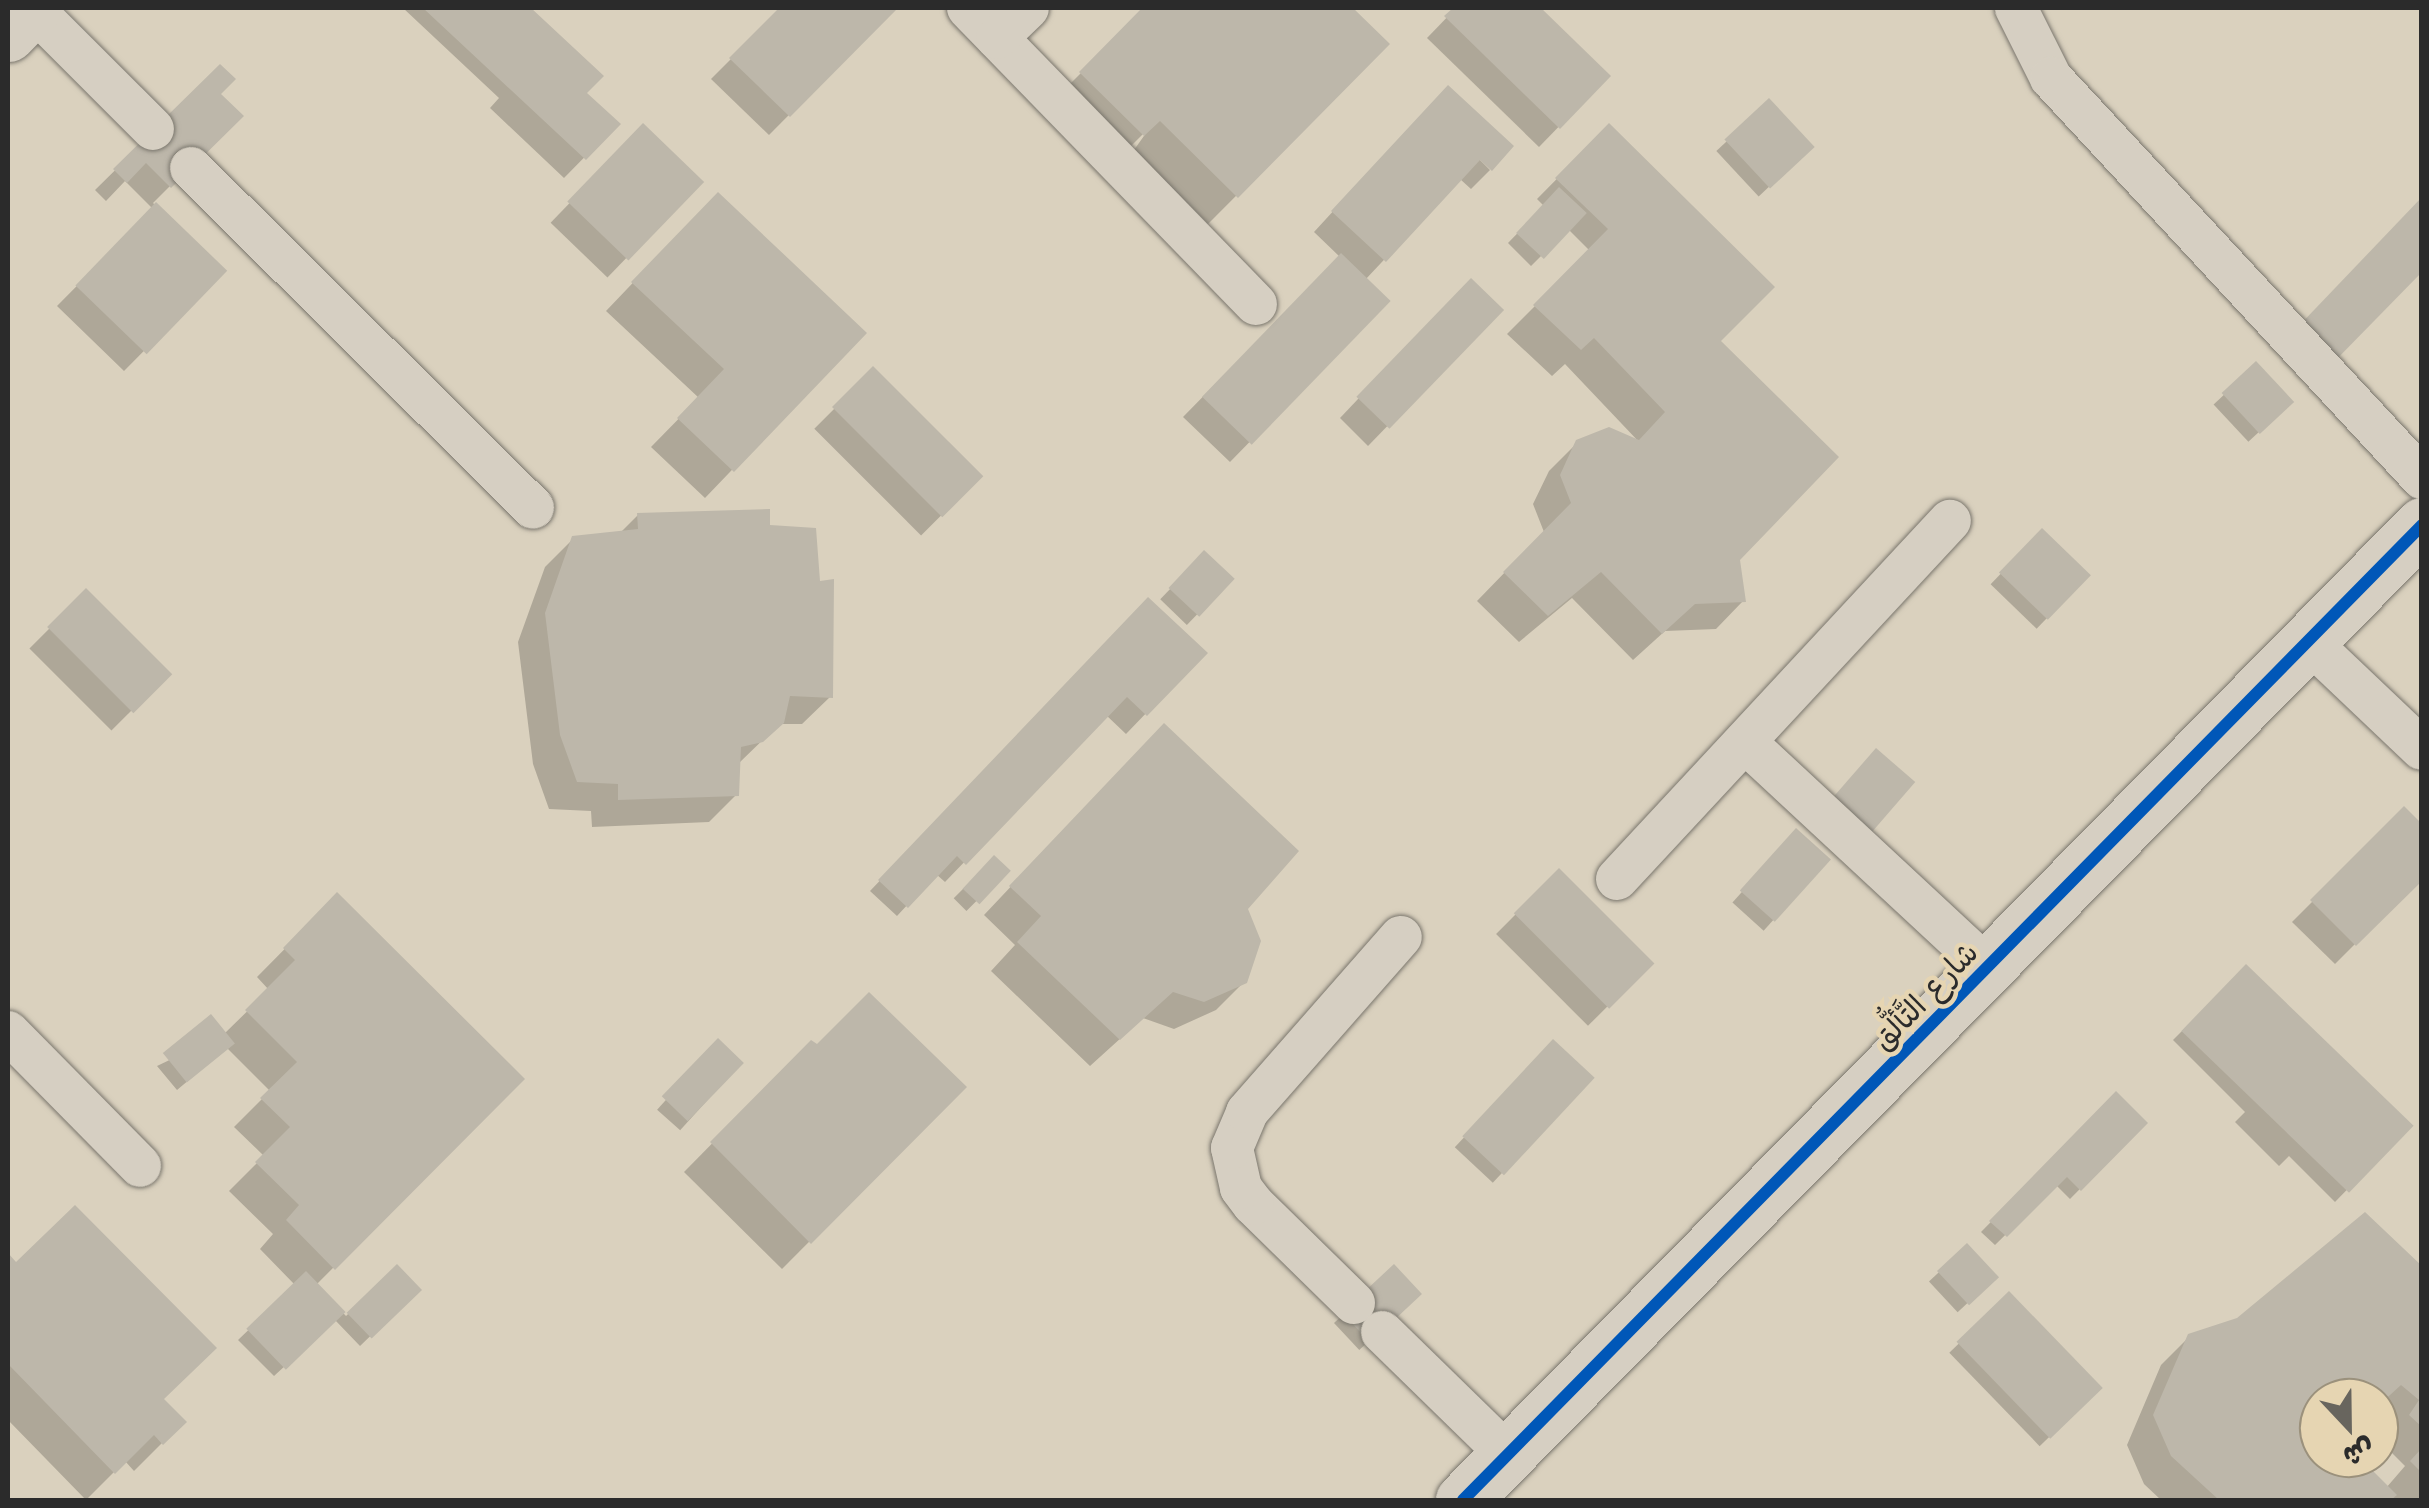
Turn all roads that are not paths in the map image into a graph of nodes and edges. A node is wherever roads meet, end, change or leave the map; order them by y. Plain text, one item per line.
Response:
1 (32, 8) edge
2 (968, 8) edge
3 (1028, 8) edge
4 (2016, 8) edge
5 (8, 34) edge
6 (997, 38) junction
7 (153, 130) dead end
8 (191, 168) dead end
9 (1256, 304) dead end
10 (2422, 478) edge
11 (534, 508) dead end
12 (1950, 521) dead end
13 (2422, 525) edge
14 (2307, 640) junction
15 (1745, 742) junction
16 (2422, 749) edge
17 (1617, 879) dead end
18 (1401, 937) dead end
19 (1987, 967) junction
20 (8, 1032) edge
21 (140, 1166) dead end
22 (1498, 1481) edge

1 - 5 street
1 - 7 lane
2 - 6 lane
3 - 6 lane
4 - 10 lane
6 - 9 lane
8 - 11 lane
12 - 15 lane
13 - 14 street, شارع التَّألُّق
14 - 16 lane
14 - 19 street, شارع التَّألُّق
15 - 17 lane
15 - 19 lane
18 - 22 lane
19 - 22 street, شارع التَّألُّق
20 - 21 lane

